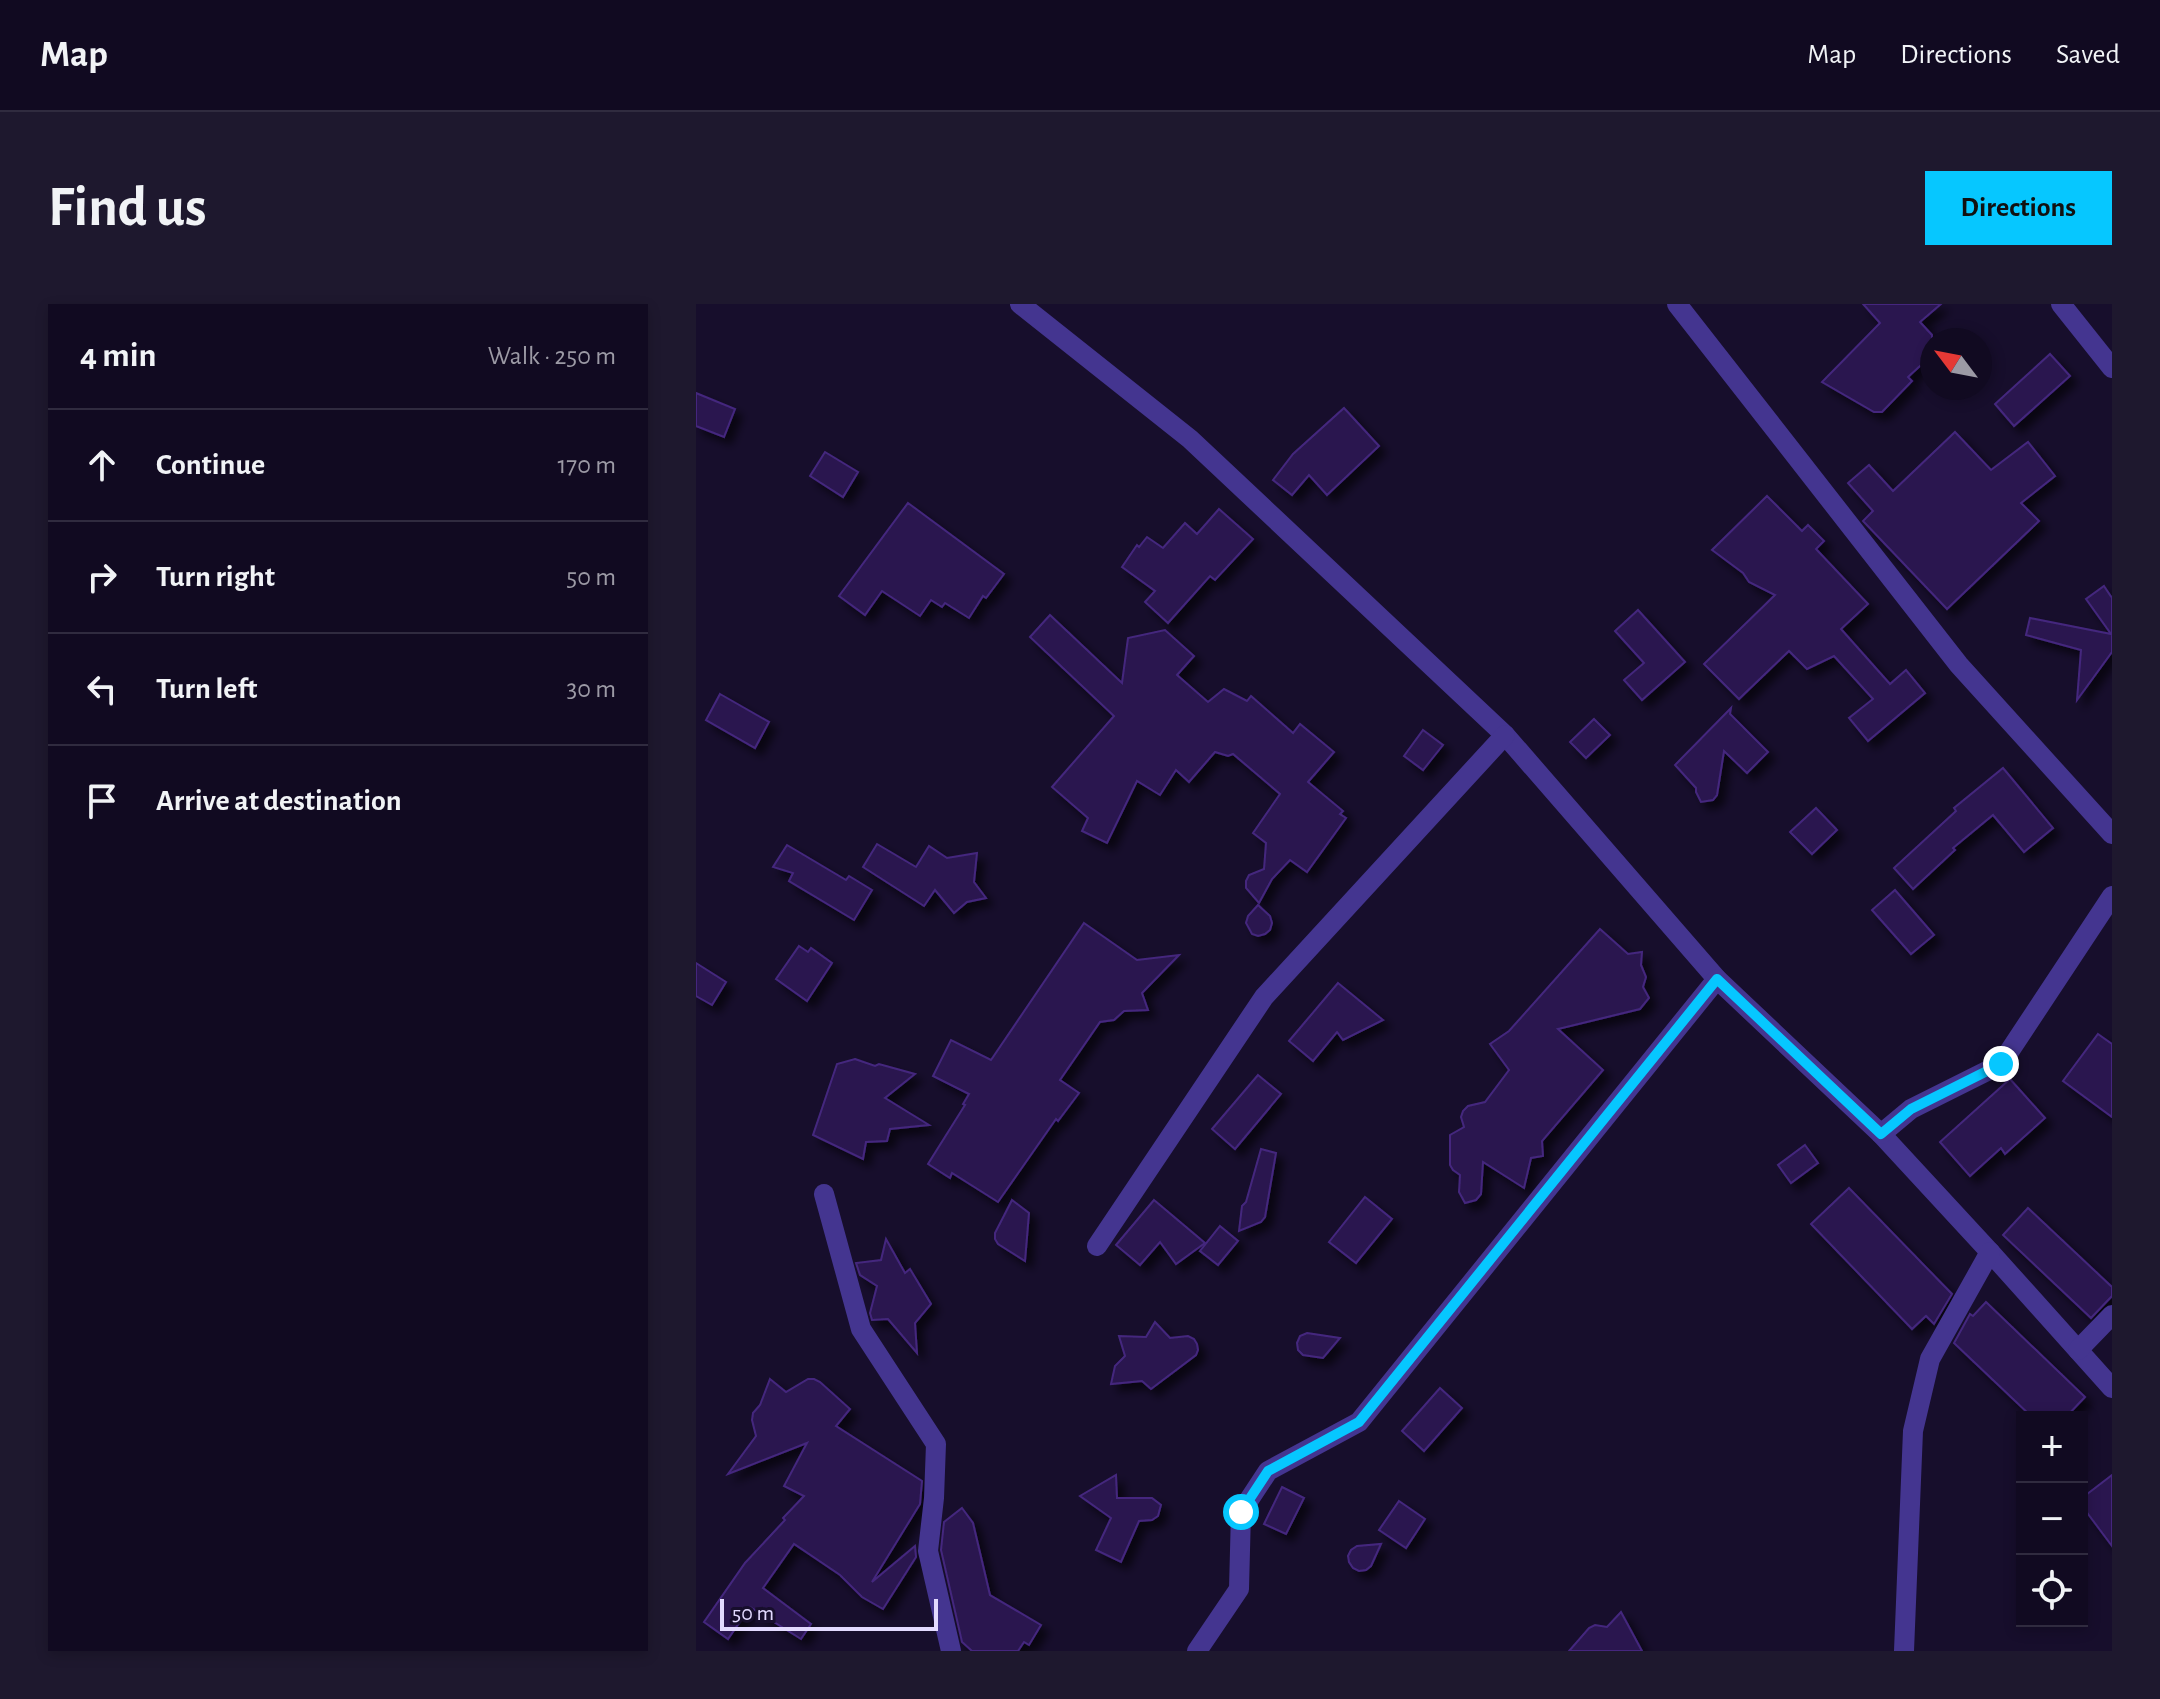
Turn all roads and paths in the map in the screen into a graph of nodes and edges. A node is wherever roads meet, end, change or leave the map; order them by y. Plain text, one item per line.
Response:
1 (1020, 304) edge
2 (1677, 304) edge
3 (2061, 304) edge
4 (2112, 368) edge
5 (1505, 735) junction
6 (2112, 834) edge
7 (2112, 896) edge
8 (1717, 979) junction
9 (1881, 1134) junction
10 (824, 1194) dead end
11 (1097, 1246) dead end
12 (1990, 1252) junction
13 (2112, 1315) edge
14 (2078, 1350) junction
15 (2112, 1388) edge
16 (1204, 1648) edge
17 (951, 1651) edge
18 (1904, 1651) edge

1 - 5 street
2 - 6 street
3 - 4 street
5 - 8 street
5 - 11 street
7 - 9 street
8 - 9 street
8 - 16 street
9 - 12 street
10 - 17 street
12 - 14 street
12 - 18 street
13 - 14 street
14 - 15 street

